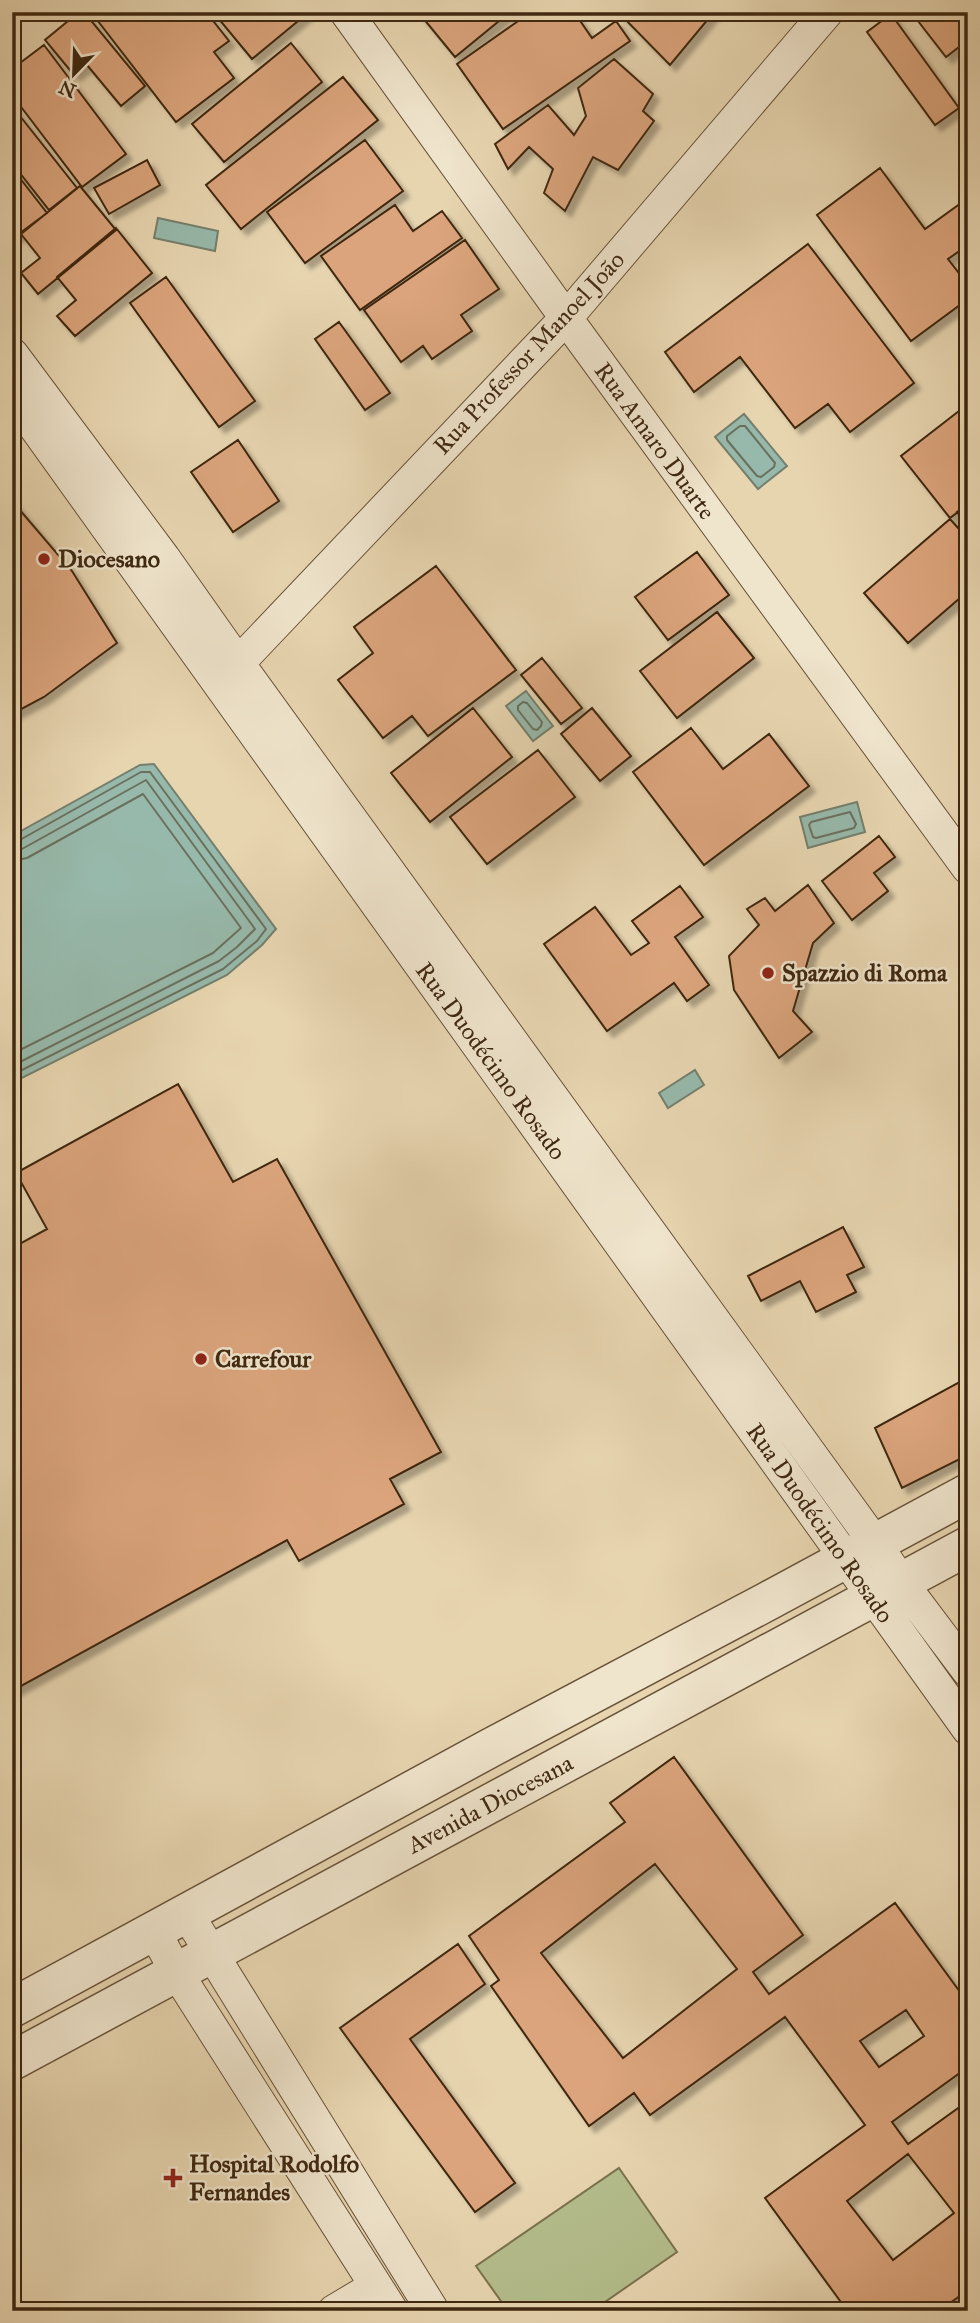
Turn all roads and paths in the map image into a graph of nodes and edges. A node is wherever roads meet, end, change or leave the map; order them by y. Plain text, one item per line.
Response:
1 (346, 12) edge
2 (827, 12) edge
3 (566, 318) junction
4 (12, 354) edge
5 (12, 395) edge
6 (228, 673) junction
7 (968, 868) edge
8 (968, 1493) edge
9 (968, 1546) edge
10 (861, 1550) junction
11 (887, 1590) junction
12 (968, 1671) edge
13 (968, 1729) edge
14 (170, 1922) junction
15 (211, 1954) junction
16 (177, 1973) junction
17 (12, 2008) edge
18 (12, 2061) edge
19 (384, 2298) edge
20 (334, 2311) edge
21 (433, 2311) edge

1 - 3 street, Rua Amaro Duarte
2 - 3 street, Rua Professor Manoel João
3 - 6 street, Rua Professor Manoel João
3 - 7 street, Rua Amaro Duarte
4 - 6 street, Rua Duodécimo Rosado
5 - 6 street, Rua Duodécimo Rosado
6 - 10 street, Rua Duodécimo Rosado
8 - 10 street, Avenida Diocesana
9 - 11 street, Avenida Diocesana
10 - 11 street, Rua Duodécimo Rosado
10 - 14 street, Avenida Diocesana
11 - 12 street, Rua Duodécimo Rosado
11 - 13 street, Rua Duodécimo Rosado
11 - 15 street, Avenida Diocesana
14 - 15 street
14 - 16 street
14 - 17 street, Avenida Diocesana
15 - 16 street, Avenida Diocesana
15 - 21 street
16 - 18 street, Avenida Diocesana
16 - 19 street
19 - 20 street

